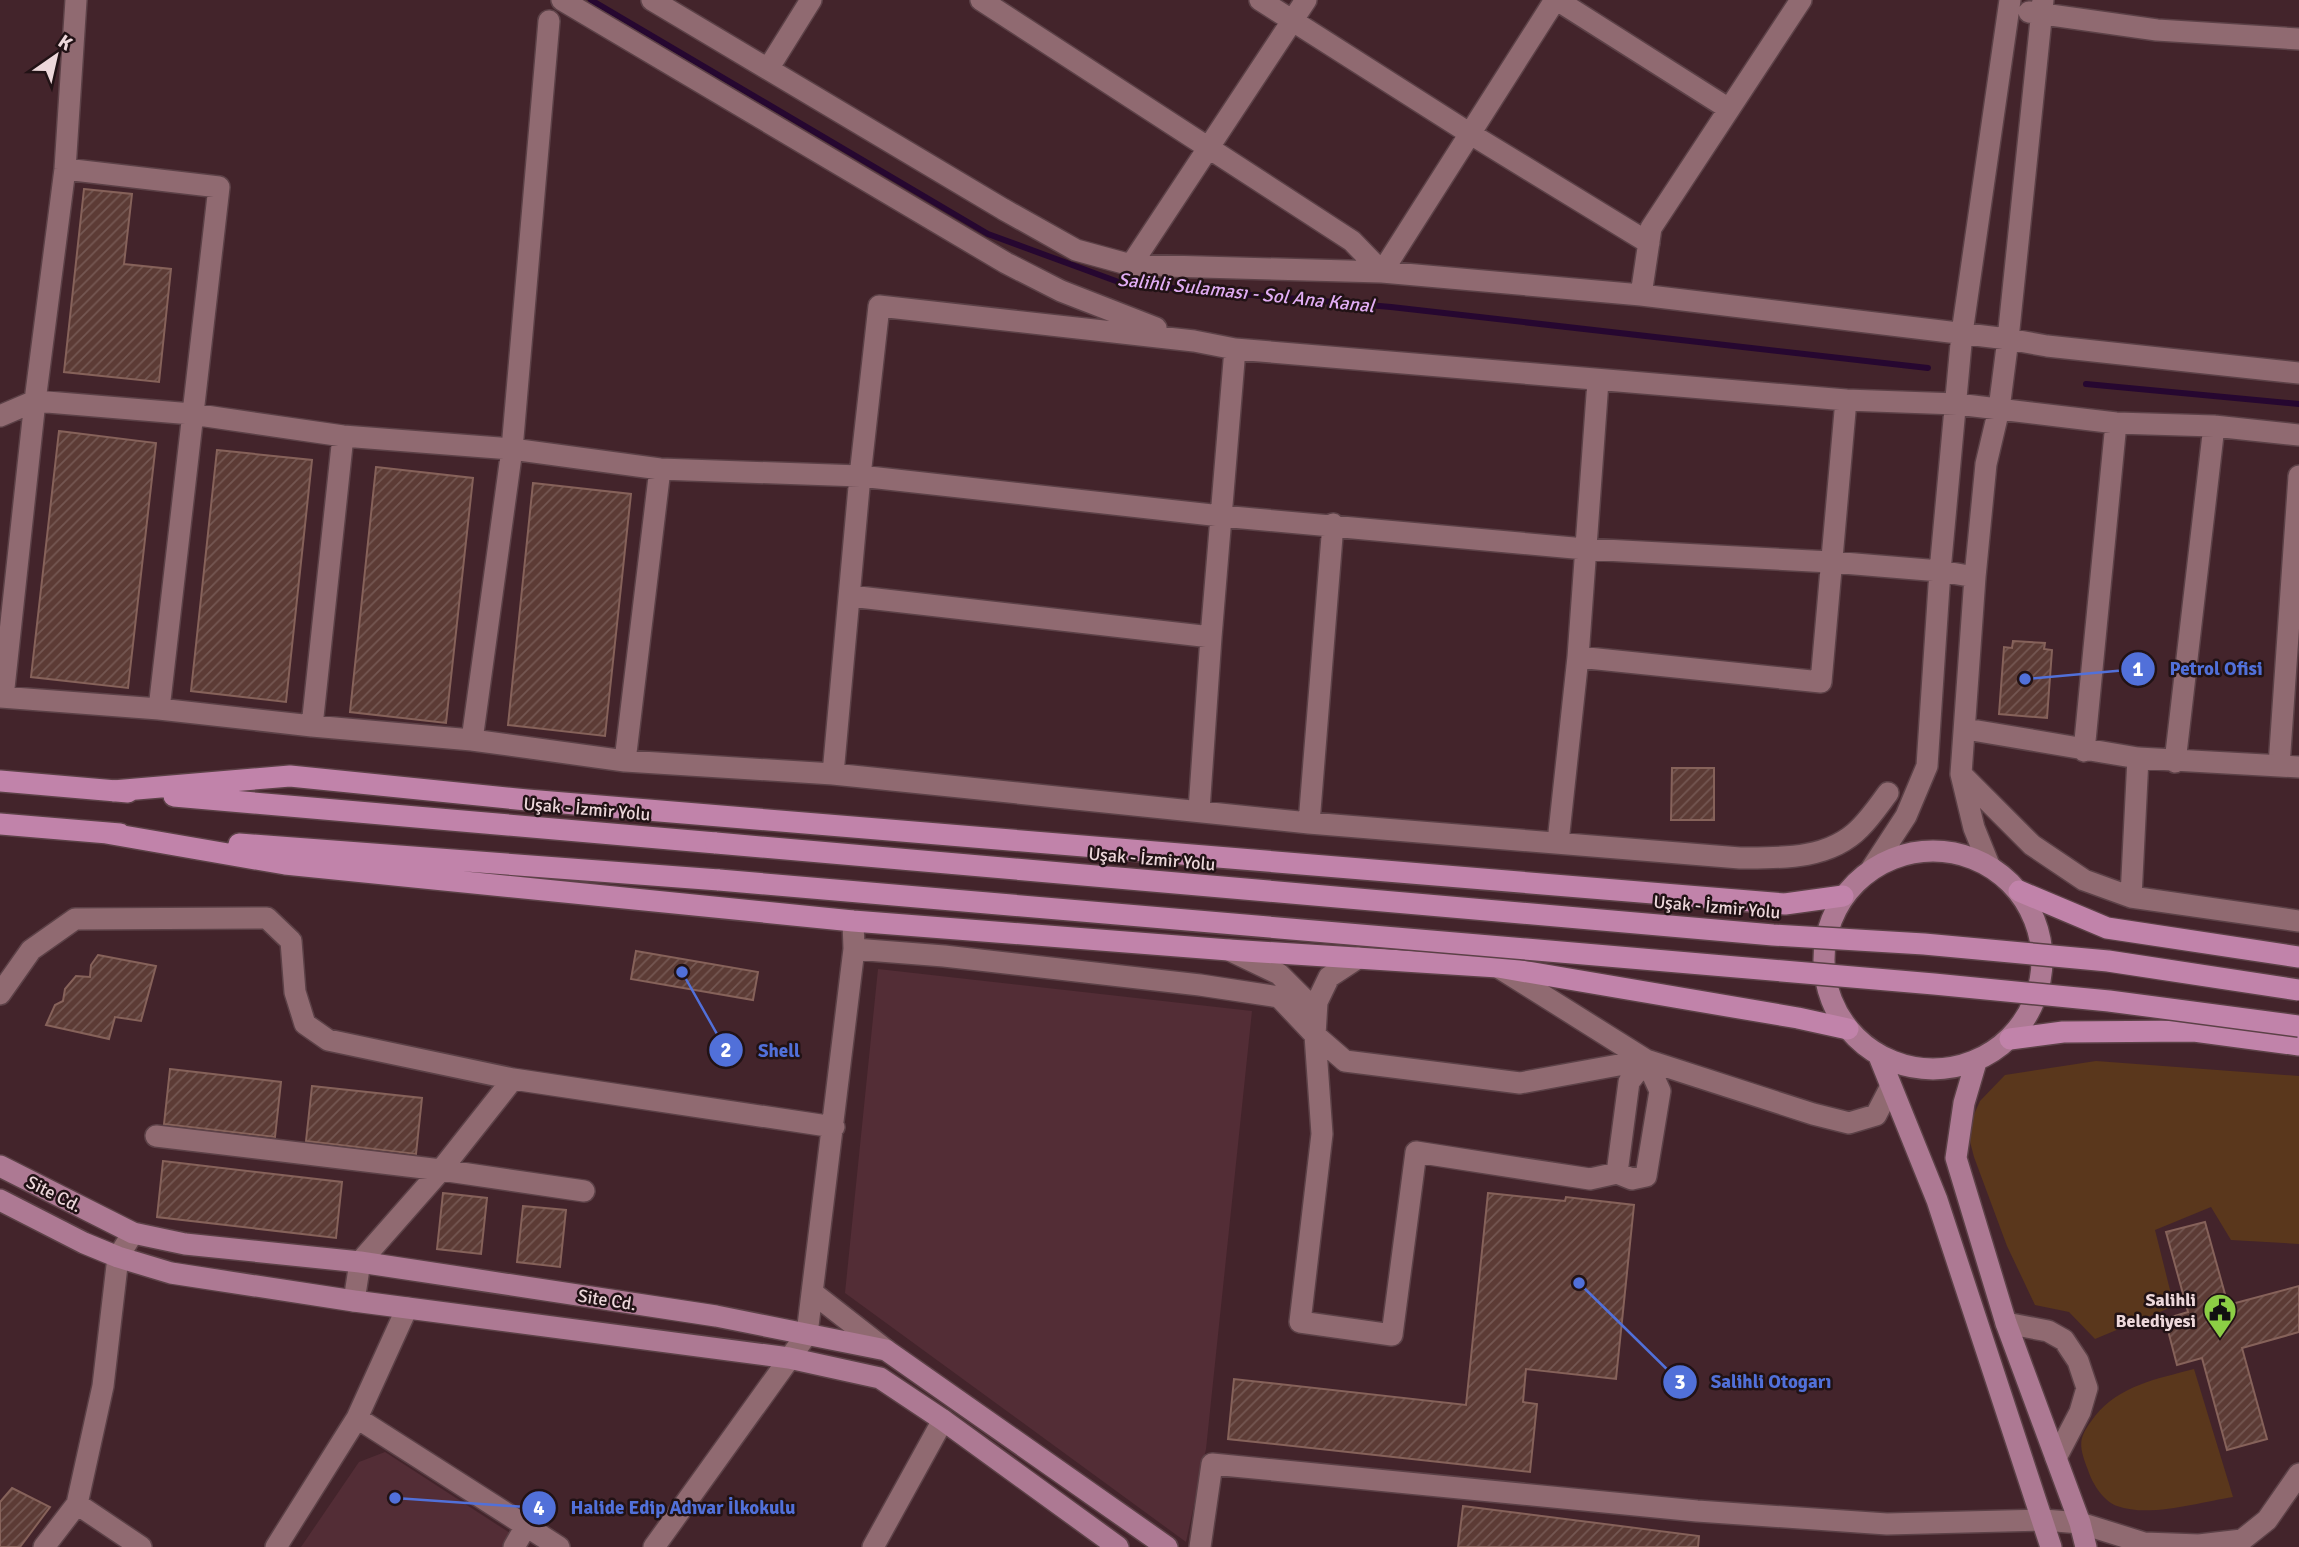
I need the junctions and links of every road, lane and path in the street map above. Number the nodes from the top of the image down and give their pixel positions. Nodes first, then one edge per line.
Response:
1 (76, 0) edge
2 (562, 0) edge
3 (652, 0) edge
4 (811, 0) edge
5 (981, 0) edge
6 (1260, 0) edge
7 (1306, 0) edge
8 (1556, 0) edge
9 (1801, 0) edge
10 (2006, 2) edge
11 (2042, 7) edge
12 (550, 21) dead end
13 (1293, 21) junction
14 (2299, 39) edge
15 (768, 69) junction
16 (1729, 110) junction
17 (1469, 133) junction
18 (1208, 147) junction
19 (65, 169) junction
20 (1649, 243) junction
21 (1131, 265) junction
22 (1382, 272) junction
23 (1641, 295) junction
24 (1962, 333) junction
25 (2008, 339) junction
26 (1194, 341) junction
27 (1235, 349) junction
28 (2299, 373) edge
29 (1598, 381) junction
30 (1846, 400) junction
31 (35, 401) junction
32 (1957, 404) junction
33 (1999, 409) junction
34 (192, 414) junction
35 (0, 416) edge
36 (2116, 423) junction
37 (2214, 426) junction
38 (2299, 435) edge
39 (343, 436) junction
40 (512, 449) junction
41 (660, 469) junction
42 (860, 476) junction
43 (2299, 476) edge
44 (1221, 516) junction
45 (1333, 524) junction
46 (1585, 548) junction
47 (1830, 562) junction
48 (1940, 571) junction
49 (1975, 577) junction
50 (850, 596) junction
51 (1211, 637) junction
52 (1578, 657) junction
53 (2, 697) edge
54 (159, 709) junction
55 (312, 726) junction
56 (1966, 729) junction
57 (472, 740) junction
58 (2084, 751) junction
59 (2137, 758) junction
60 (625, 761) junction
61 (2175, 762) junction
62 (2289, 767) edge
63 (833, 774) junction
64 (1961, 774) junction
65 (0, 781) edge
66 (113, 791) junction
67 (1888, 793) dead end
68 (1199, 810) junction
69 (1309, 823) junction
70 (0, 824) edge
71 (106, 833) junction
72 (1558, 842) junction
73 (1989, 864) junction
74 (1872, 868) junction
75 (2020, 891) junction
76 (1843, 896) junction
77 (2131, 897) junction
78 (853, 921) junction
79 (2299, 921) edge
80 (855, 949) junction
81 (1229, 950) junction
82 (2299, 957) edge
83 (1358, 958) junction
84 (1498, 967) junction
85 (2299, 990) edge
86 (0, 994) edge
87 (2299, 1026) edge
88 (1848, 1029) junction
89 (1315, 1035) junction
90 (2010, 1039) junction
91 (2299, 1045) edge
92 (1879, 1056) junction
93 (1646, 1060) junction
94 (1976, 1062) junction
95 (513, 1079) junction
96 (1890, 1088) junction
97 (834, 1126) junction
98 (156, 1136) dead end
99 (0, 1166) edge
100 (441, 1170) junction
101 (1617, 1173) junction
102 (584, 1191) dead end
103 (0, 1200) edge
104 (133, 1233) junction
105 (118, 1257) junction
106 (360, 1262) junction
107 (813, 1293) junction
108 (354, 1301) junction
109 (407, 1308) junction
110 (2006, 1323) junction
111 (807, 1334) junction
112 (886, 1350) junction
113 (789, 1358) junction
114 (357, 1418) junction
115 (943, 1420) junction
116 (2056, 1458) junction
117 (2299, 1474) edge
118 (77, 1504) junction
119 (2044, 1520) junction
120 (2080, 1523) junction
121 (526, 1526) junction
122 (2244, 1543) edge
123 (1158, 1544) edge
124 (44, 1547) edge
125 (141, 1547) edge
126 (276, 1547) edge
127 (514, 1547) edge
128 (559, 1547) edge
129 (654, 1547) edge
130 (873, 1547) edge
131 (1118, 1547) edge
132 (1200, 1547) edge
133 (2051, 1547) edge
134 (2086, 1547) edge

1 - 19 street
2 - 26 street
3 - 15 street
4 - 15 street
5 - 18 street
6 - 13 street
7 - 13 street
8 - 16 street
8 - 17 street
9 - 16 street
10 - 11 street
10 - 24 street
11 - 14 street
11 - 25 street
12 - 40 street
13 - 17 street
13 - 18 street
15 - 21 street
16 - 20 street
17 - 20 street
17 - 22 street
18 - 21 street
18 - 22 street
19 - 31 street
19 - 34 street
20 - 23 street
21 - 22 street
22 - 23 street
23 - 24 street
24 - 25 street
24 - 32 street
25 - 28 street
25 - 33 street
26 - 27 street
26 - 42 street
27 - 29 street
27 - 44 street
29 - 30 street
29 - 46 street
30 - 32 street
30 - 47 street
31 - 34 street
31 - 35 street
31 - 53 street
32 - 33 street
32 - 48 street
33 - 36 street
33 - 49 street
34 - 39 street
34 - 54 street
36 - 37 street
36 - 58 street
37 - 38 street
37 - 61 street
39 - 40 street
39 - 55 street
40 - 41 street
40 - 57 street
41 - 42 street
41 - 60 street
42 - 44 street
42 - 50 street
43 - 62 street
44 - 45 street
44 - 51 street
45 - 46 street
45 - 69 street
46 - 47 street
46 - 52 street
47 - 48 street
47 - 52 street
48 - 49 street
48 - 74 street
49 - 56 street
50 - 51 street
50 - 63 street
51 - 68 street
52 - 72 street
53 - 54 street
54 - 55 street
55 - 57 street
56 - 58 street
56 - 64 street
57 - 60 street
58 - 59 street
59 - 61 street
59 - 77 street
60 - 63 street
61 - 62 street
63 - 68 street
64 - 73 street
64 - 77 street
65 - 66 highway, Uşak - İzmir Yolu
66 - 76 highway
66 - 85 highway, Uşak - İzmir Yolu, bridge
67 - 72 street
68 - 69 street
69 - 72 street
70 - 71 highway
71 - 78 highway
71 - 87 highway, bridge
73 - 74 main road
73 - 75 main road
74 - 76 main road
75 - 82 highway
75 - 90 main road
76 - 88 main road
77 - 79 street
78 - 80 street
78 - 81 highway
80 - 89 street
80 - 97 street
81 - 83 highway
81 - 89 street
83 - 84 highway
83 - 89 street
84 - 88 highway
84 - 93 street
86 - 95 street
88 - 92 main road
89 - 93 street
89 - 101 street
90 - 91 highway
90 - 94 main road
92 - 94 main road
92 - 96 main road
93 - 96 street
93 - 101 street
93 - 101 street
94 - 110 main road
95 - 97 street
95 - 100 street
96 - 119 main road
97 - 107 street
98 - 100 street
99 - 104 main road, Site Cd.
100 - 102 street
100 - 106 street
103 - 105 main road, Site Cd.
104 - 105 street
104 - 106 main road, Site Cd.
105 - 108 main road, Site Cd.
105 - 118 street
106 - 108 street
106 - 111 main road, Site Cd.
107 - 111 street
107 - 112 street
108 - 109 main road, Site Cd.
109 - 113 main road, Site Cd.
109 - 114 street
110 - 116 main road
110 - 116 street
111 - 112 main road, Site Cd.
111 - 113 street
112 - 123 main road, Site Cd.
113 - 115 main road, Site Cd.
113 - 129 street
114 - 121 street
114 - 126 street
115 - 130 street
115 - 131 main road, Site Cd.
116 - 120 main road
117 - 122 street
118 - 124 street
118 - 125 street
119 - 120 street
119 - 132 street
119 - 133 main road
120 - 122 street
120 - 134 main road
121 - 127 street
121 - 128 street

